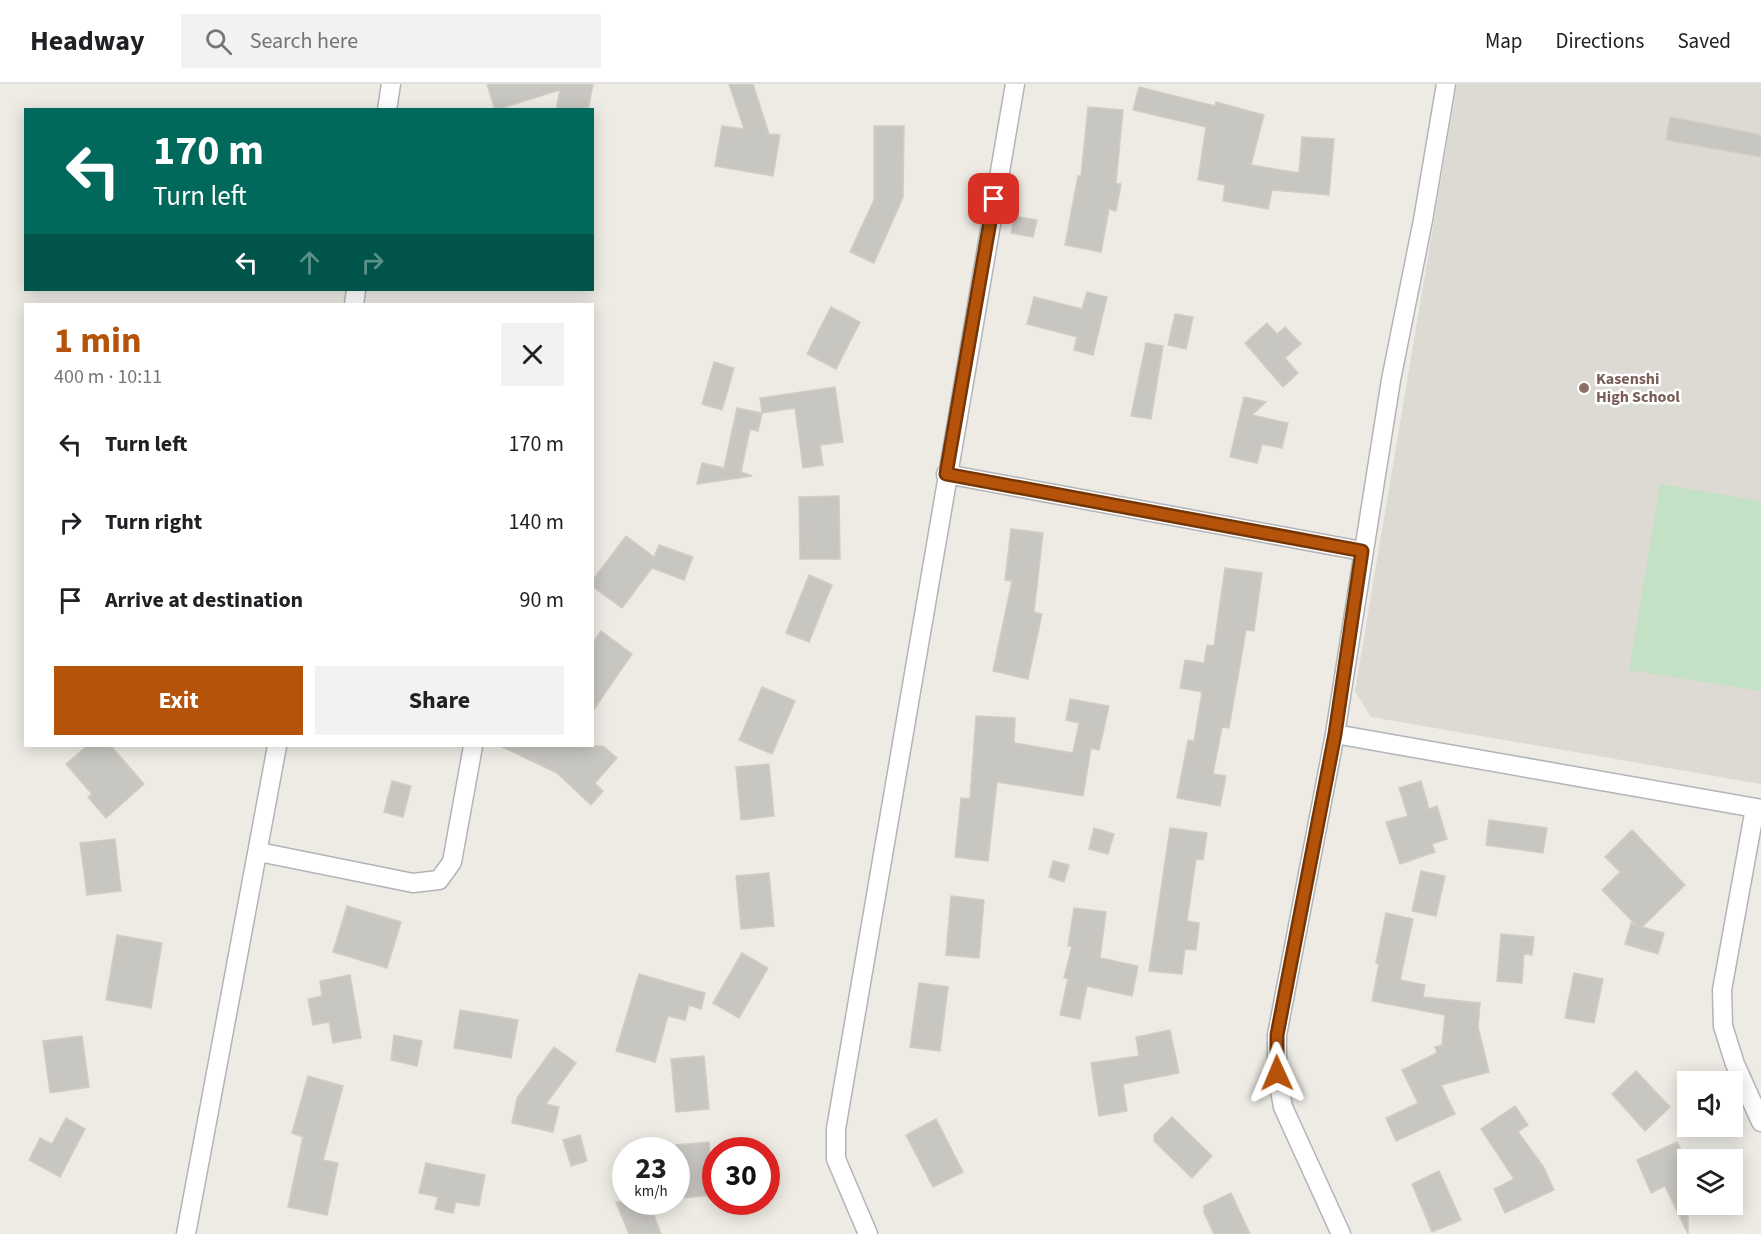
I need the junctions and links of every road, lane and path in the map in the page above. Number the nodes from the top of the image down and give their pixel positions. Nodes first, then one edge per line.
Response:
1 (391, 84) edge
2 (1015, 84) edge
3 (1446, 84) edge
4 (387, 108) edge
5 (946, 474) junction
6 (1362, 551) junction
7 (1335, 734) junction
8 (277, 747) edge
9 (472, 747) edge
10 (1758, 809) edge
11 (259, 852) junction
12 (1761, 1122) edge
13 (186, 1234) edge
14 (868, 1234) edge
15 (1341, 1234) edge

1 - 4 street
2 - 5 street
3 - 6 street
5 - 6 street
5 - 14 street
6 - 7 street
7 - 10 street
7 - 15 street
8 - 11 street
9 - 11 street
10 - 12 street
11 - 13 street

